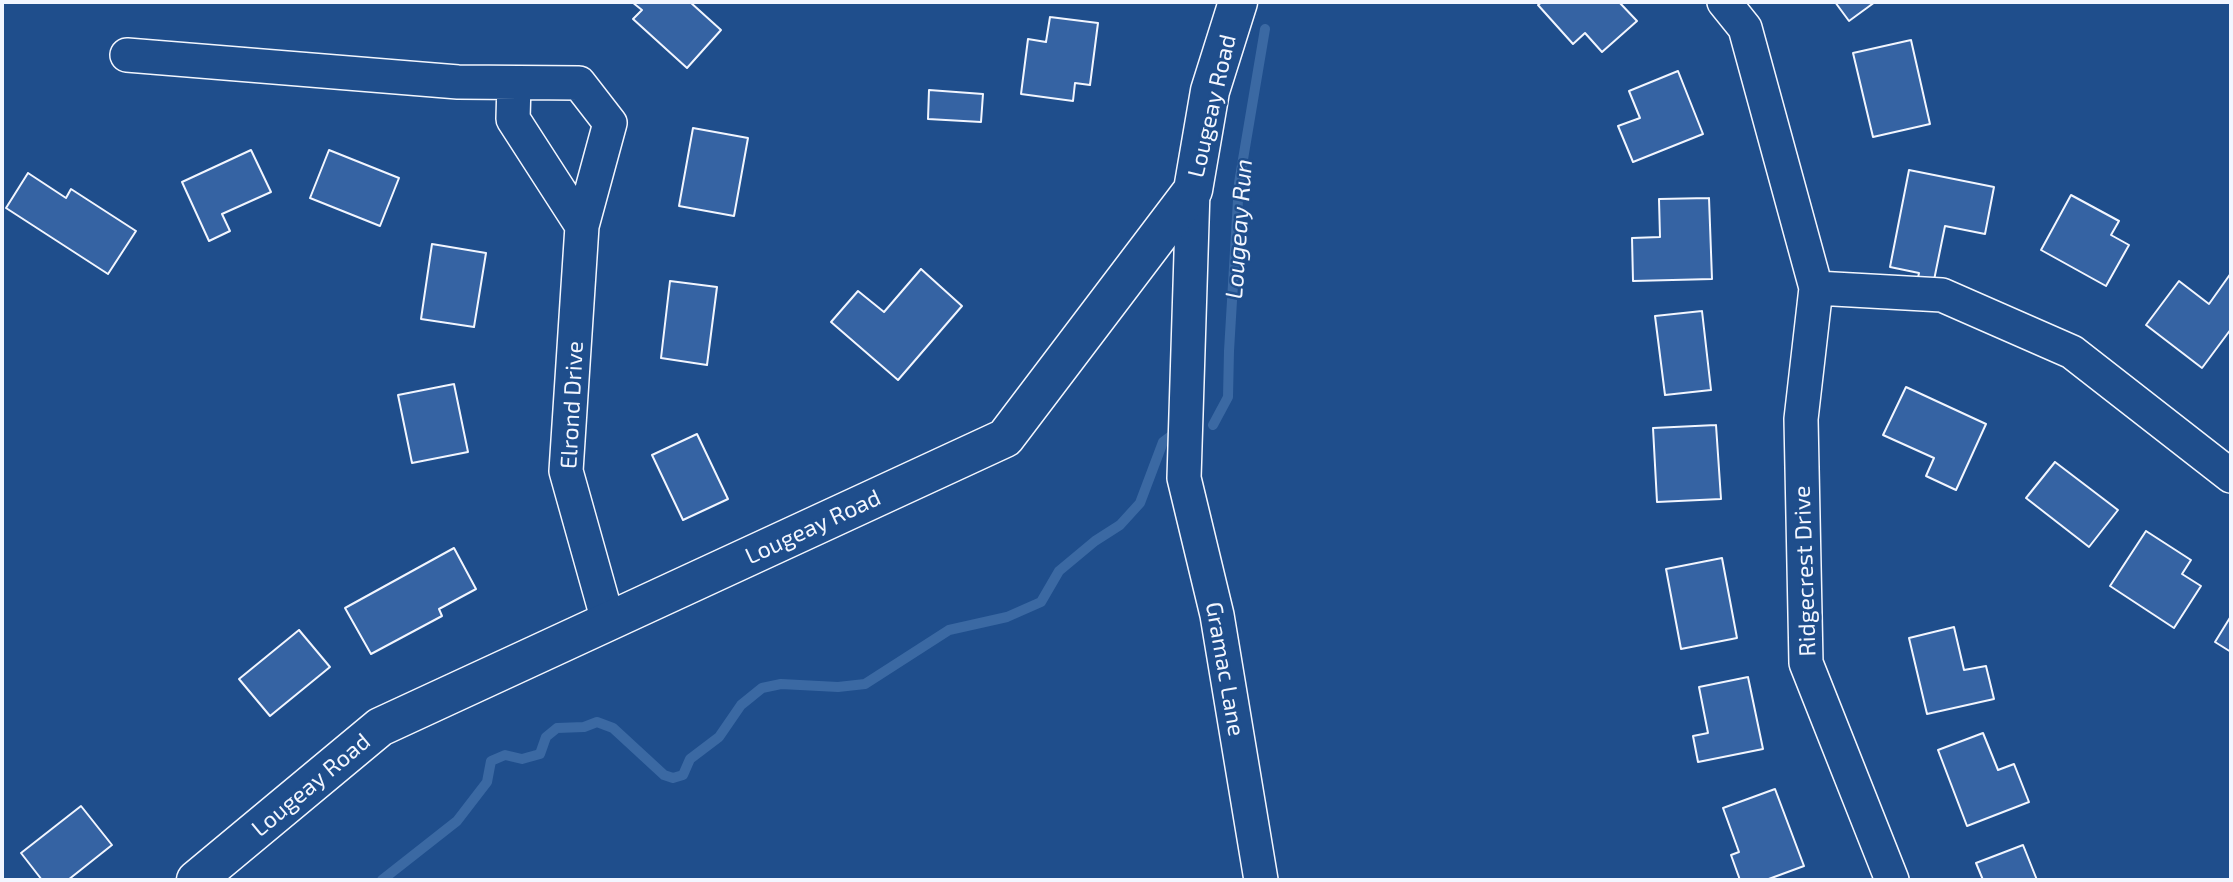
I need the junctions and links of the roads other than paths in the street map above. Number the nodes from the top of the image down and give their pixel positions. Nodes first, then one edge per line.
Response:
1 (1238, 2) edge
2 (1724, 2) edge
3 (127, 55) dead end
4 (514, 83) junction
5 (1193, 190) junction
6 (582, 226) junction
7 (1816, 288) junction
8 (2231, 476) edge
9 (608, 621) junction
10 (196, 880) edge
11 (1261, 880) edge
12 (1892, 880) edge

1 - 5 street, Lougeay Road
2 - 7 street, Ridgecrest Drive
3 - 4 street, Elrond Drive
4 - 6 street
4 - 6 street, Elrond Drive
5 - 9 street, Lougeay Road
5 - 11 street, Gramac Lane
6 - 9 street, Elrond Drive
7 - 8 street
7 - 12 street, Ridgecrest Drive
9 - 10 street, Lougeay Road

